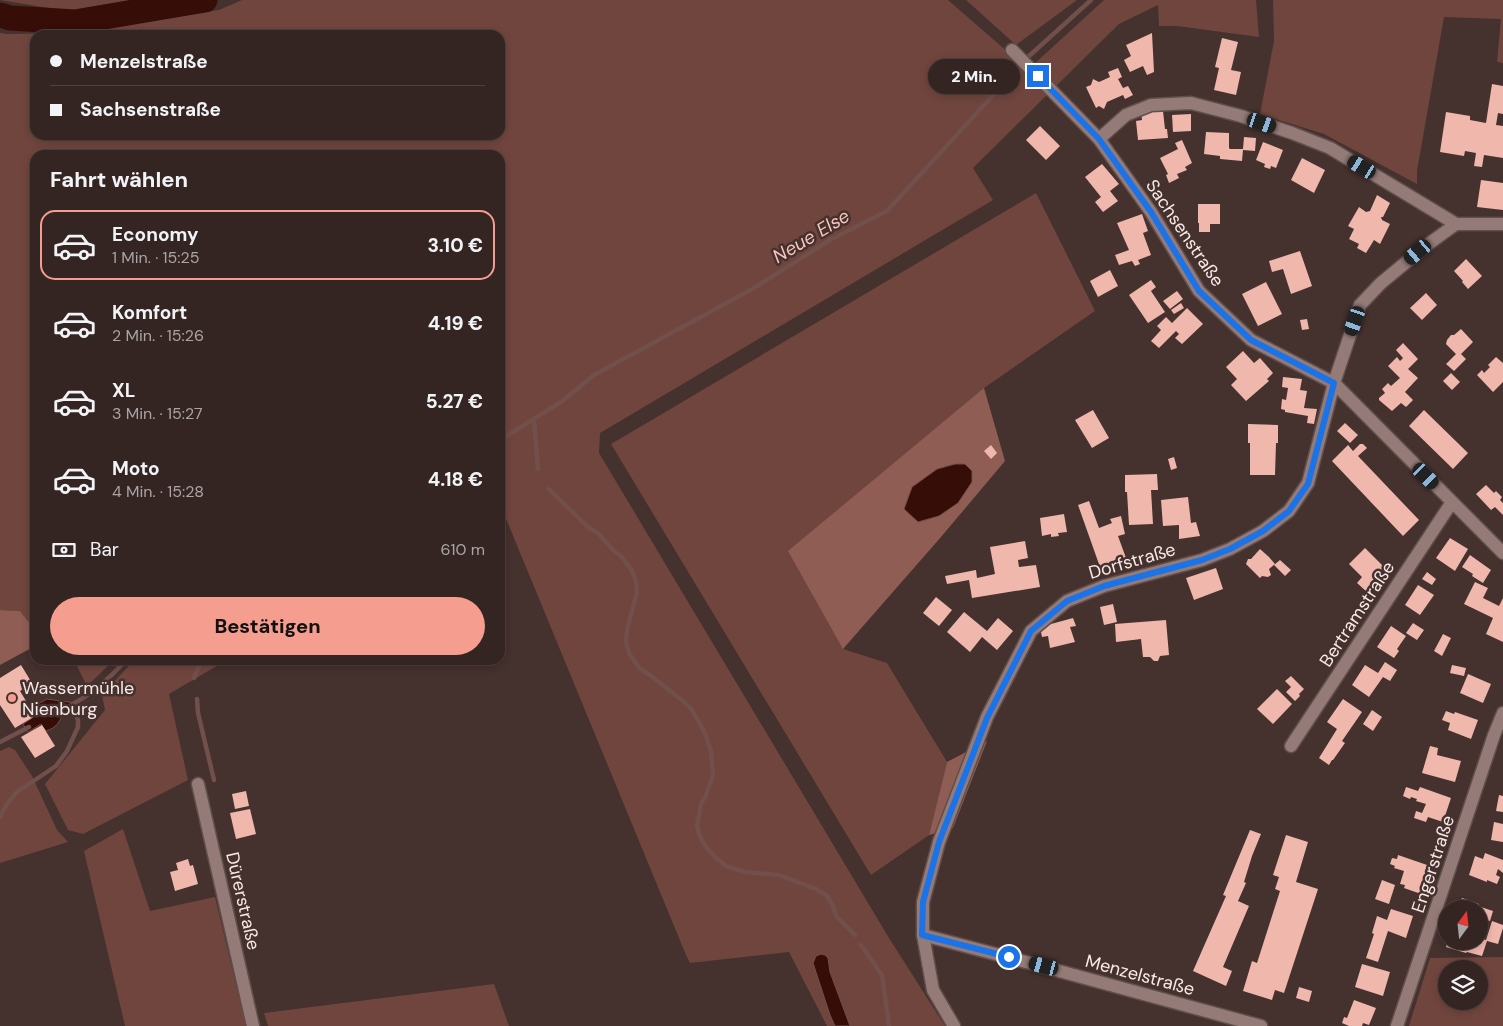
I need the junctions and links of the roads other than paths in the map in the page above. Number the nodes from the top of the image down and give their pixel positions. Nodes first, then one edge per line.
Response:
1 (1012, 50) dead end
2 (1099, 139) junction
3 (1456, 224) junction
4 (1503, 224) edge
5 (1334, 383) junction
6 (1452, 502) junction
7 (1503, 553) edge
8 (1503, 713) edge
9 (1291, 746) dead end
10 (198, 784) dead end
11 (922, 935) junction
12 (253, 1026) edge
13 (954, 1026) edge
14 (1261, 1026) edge
15 (1397, 1026) edge

1 - 2 street, Sachsenstraße
2 - 3 street
2 - 5 street, Sachsenstraße
3 - 4 street
3 - 5 street, Dorfstraße
5 - 6 street, Sachsenstraße
5 - 11 street, Dorfstraße
6 - 7 street, Sachsenstraße
6 - 9 street, Bertramstraße
8 - 15 street, Engerstraße
10 - 12 street, Dürerstraße
11 - 13 street, Dorfstraße
11 - 14 street, Menzelstraße

